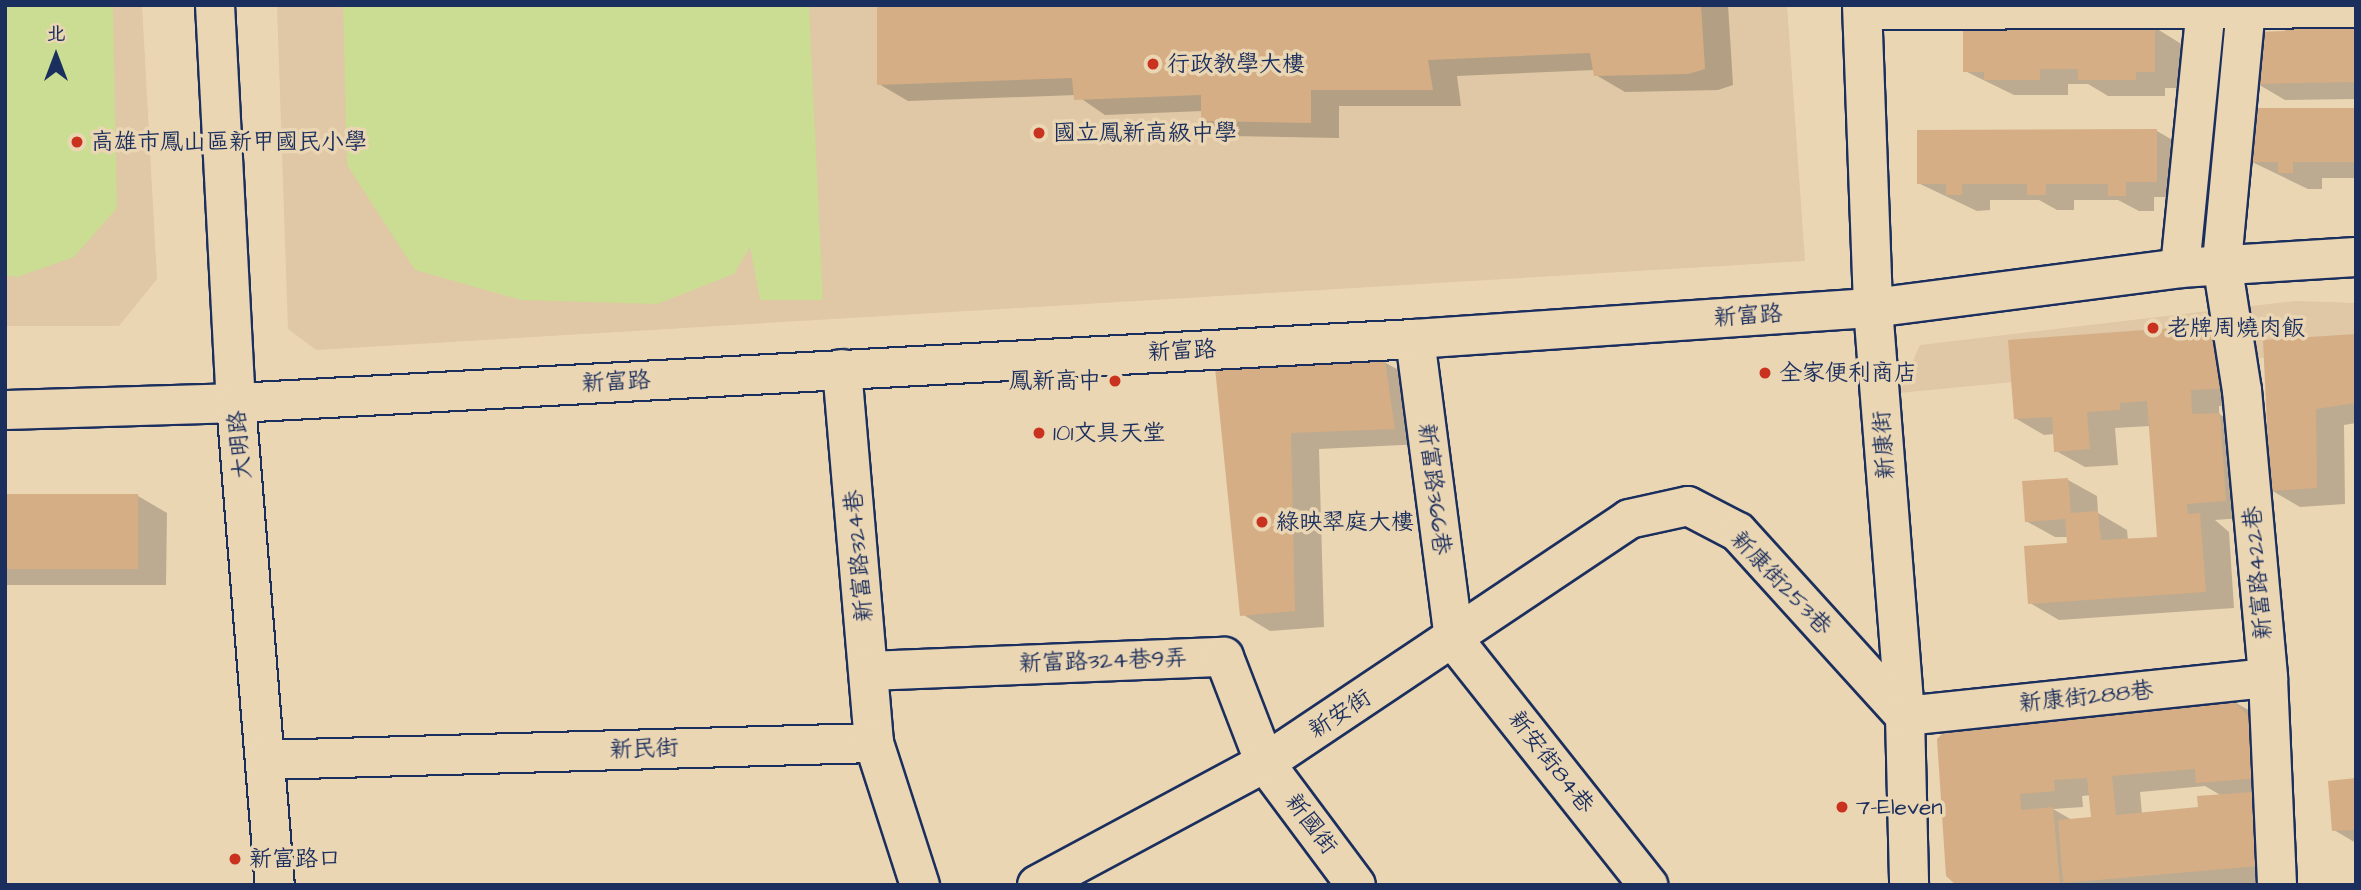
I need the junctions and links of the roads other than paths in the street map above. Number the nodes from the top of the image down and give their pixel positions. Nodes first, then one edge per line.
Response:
1 (215, 5) edge
2 (1863, 8) edge
3 (2206, 8) junction
4 (2246, 8) junction
5 (2356, 8) edge
6 (2356, 257) edge
7 (2222, 264) junction
8 (2180, 268) junction
9 (1874, 308) junction
10 (1415, 339) junction
11 (842, 369) junction
12 (236, 403) junction
13 (5, 410) edge
14 (1629, 519) joint
15 (1454, 640) junction
16 (869, 671) junction
17 (2268, 678) junction
18 (1905, 716) junction
19 (874, 743) junction
20 (265, 760) junction
21 (1265, 763) junction
22 (275, 885) edge
23 (920, 885) edge
24 (1037, 885) edge
25 (1356, 885) edge
26 (1648, 885) edge
27 (1909, 885) edge
28 (2277, 885) edge

1 - 12 street, 大明路
2 - 3 street
2 - 9 street, 新康街
3 - 4 street
3 - 8 street
4 - 5 street
4 - 7 street, 新富路422巷
6 - 7 street, 新富路
7 - 8 street, 新富路
7 - 17 street, 新富路422巷
8 - 9 street, 新富路
9 - 10 street, 新富路
9 - 18 street, 新康街
10 - 11 street, 新富路
10 - 15 street, 新富路366巷
11 - 12 street, 新富路
11 - 16 street, 新富路324巷
12 - 13 street, 新富路
12 - 20 street, 大明路
14 - 15 street, 新安街
14 - 18 street, 新康街253巷
15 - 21 street, 新安街
15 - 26 street, 新安街84巷
16 - 19 street, 新富路324巷
16 - 21 street, 新富路324巷9弄
17 - 18 street, 新康街288巷
17 - 28 street, 新富路422巷
18 - 27 street, 新康街
19 - 20 street, 新民街
19 - 23 street
20 - 22 street, 大明路
21 - 24 street, 新安街
21 - 25 street, 新國街

